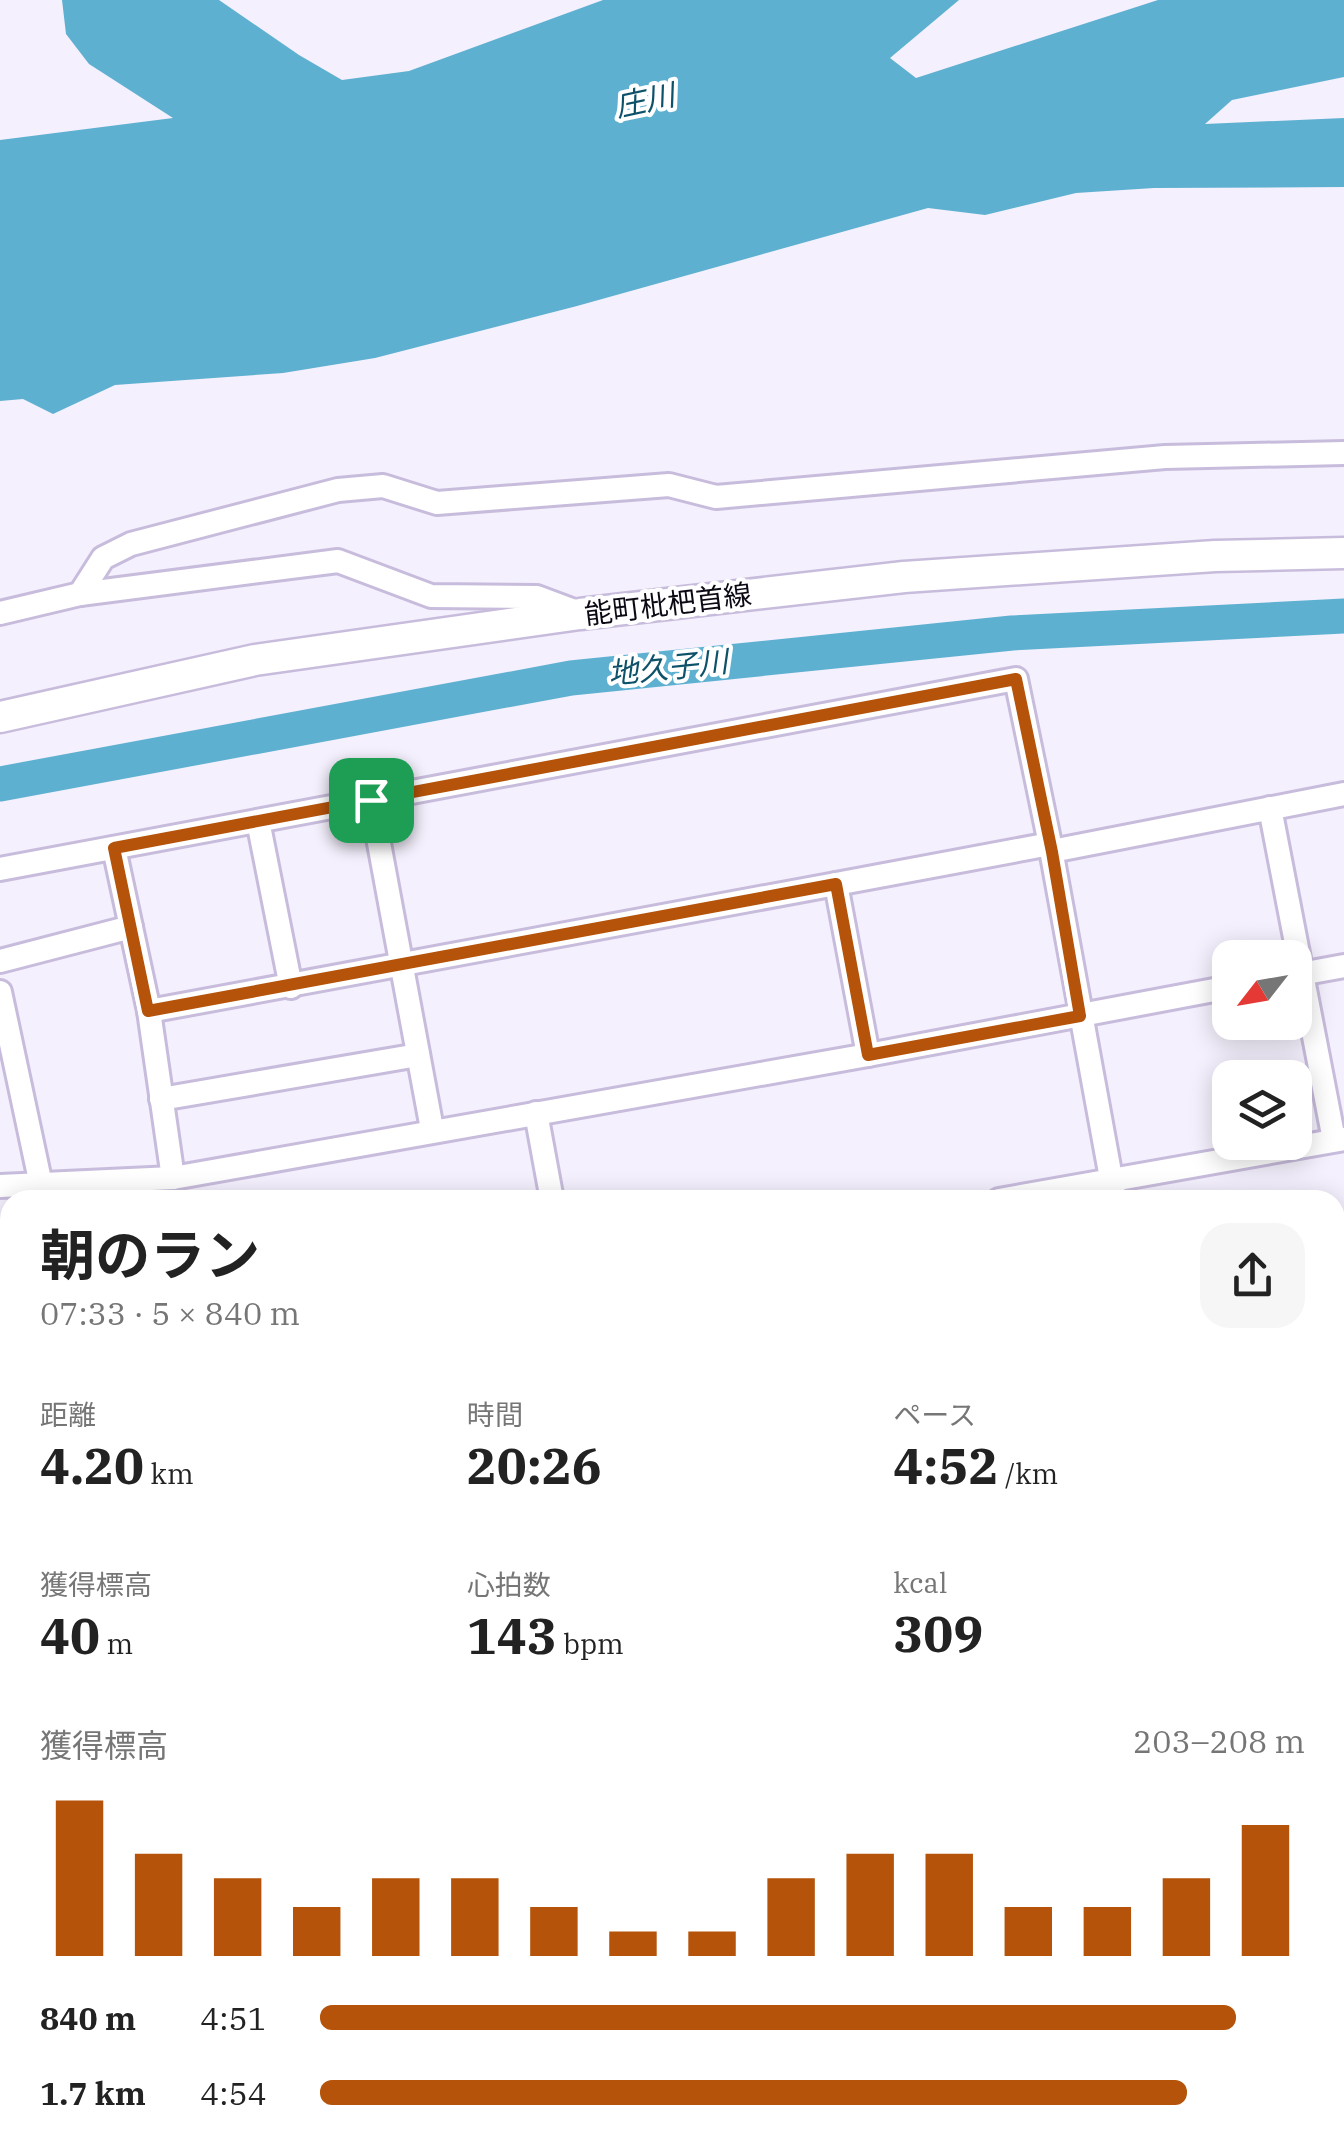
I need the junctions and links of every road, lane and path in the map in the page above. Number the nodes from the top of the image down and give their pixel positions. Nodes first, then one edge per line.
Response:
1 (1344, 453) edge
2 (1344, 553) edge
3 (80, 594) junction
4 (0, 613) edge
5 (580, 614) junction
6 (0, 717) edge
7 (1344, 794) edge
8 (371, 800) junction
9 (1270, 808) junction
10 (258, 821) junction
11 (114, 848) junction
12 (1051, 848) junction
13 (0, 870) edge
14 (836, 884) junction
15 (131, 927) junction
16 (1291, 940) edge
17 (0, 961) edge
18 (401, 963) junction
19 (1344, 966) edge
20 (1312, 971) edge
21 (291, 987) junction
22 (1212, 990) edge
23 (0, 992) edge
24 (148, 1011) junction
25 (1080, 1016) junction
26 (1312, 1033) edge
27 (418, 1055) junction
28 (868, 1055) junction
29 (161, 1099) junction
30 (536, 1113) junction
31 (432, 1130) junction
32 (1339, 1139) edge
33 (172, 1178) junction
34 (0, 1186) edge
35 (28, 1190) edge
36 (42, 1190) edge
37 (61, 1190) edge
38 (550, 1190) edge
39 (1113, 1190) edge

1 - 3 street
2 - 5 main road, 能町枇杷首線
3 - 4 street
3 - 5 street
5 - 6 main road, 能町枇杷首線
7 - 9 street
8 - 10 street
8 - 12 street
8 - 18 street
9 - 12 street
9 - 16 street
10 - 11 street
10 - 21 street
11 - 13 street
11 - 15 street
12 - 14 street
12 - 25 street
14 - 18 street
14 - 28 street
15 - 17 street
15 - 24 street
18 - 21 street
18 - 27 street
19 - 20 street
21 - 24 street
22 - 25 street
23 - 36 street
24 - 29 street
25 - 28 street
25 - 39 street
26 - 32 street
27 - 29 street
27 - 31 street
28 - 30 street
29 - 33 street
30 - 31 street
30 - 38 street
31 - 33 street
32 - 39 street
33 - 37 street
34 - 35 street

